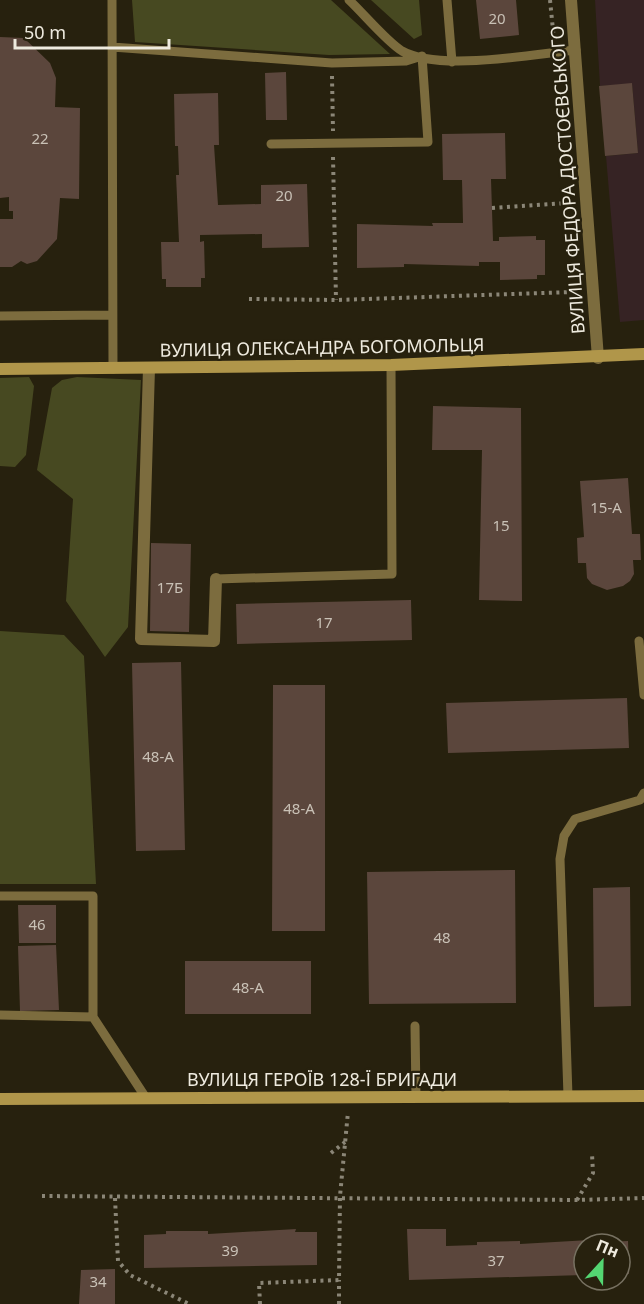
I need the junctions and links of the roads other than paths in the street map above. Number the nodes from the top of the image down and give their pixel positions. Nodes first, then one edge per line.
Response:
1 (112, 0) edge
2 (349, 0) edge
3 (447, 0) edge
4 (571, 0) edge
5 (112, 47) junction
6 (576, 50) junction
7 (422, 57) junction
8 (452, 62) junction
9 (271, 144) dead end
10 (112, 315) junction
11 (0, 316) edge
12 (644, 354) edge
13 (598, 357) junction
14 (391, 364) junction
15 (148, 368) junction
16 (0, 369) edge
17 (113, 369) junction
18 (216, 579) joint
19 (639, 641) dead end
20 (644, 694) edge
21 (644, 793) edge
22 (0, 896) edge
23 (0, 1015) edge
24 (93, 1017) junction
25 (415, 1026) dead end
26 (568, 1096) junction
27 (644, 1096) edge
28 (416, 1097) junction
29 (146, 1098) junction
30 (0, 1099) edge

1 - 5 lane
2 - 7 lane
3 - 8 lane
4 - 6 street, ВУЛИЦЯ ФЕДОРА ДОСТОЄВСЬКОГО
5 - 7 lane
5 - 10 lane
6 - 8 lane
6 - 13 street, ВУЛИЦЯ ФЕДОРА ДОСТОЄВСЬКОГО
7 - 8 lane
7 - 9 lane
10 - 11 lane
10 - 17 lane
12 - 13 street, ВУЛИЦЯ ОЛЕКСАНДРА БОГОМОЛЬЦЯ
13 - 14 street, ВУЛИЦЯ ОЛЕКСАНДРА БОГОМОЛЬЦЯ
14 - 15 street, ВУЛИЦЯ ОЛЕКСАНДРА БОГОМОЛЬЦЯ
14 - 18 lane
15 - 17 street, ВУЛИЦЯ ОЛЕКСАНДРА БОГОМОЛЬЦЯ
15 - 18 street
16 - 17 street, ВУЛИЦЯ ОЛЕКСАНДРА БОГОМОЛЬЦЯ
19 - 20 lane
21 - 26 lane
22 - 24 lane
23 - 24 lane
24 - 29 lane
25 - 28 lane
26 - 27 street, ВУЛИЦЯ ГЕРОЇВ 128-Ї БРИГАДИ
26 - 28 street, ВУЛИЦЯ ГЕРОЇВ 128-Ї БРИГАДИ
28 - 29 street, ВУЛИЦЯ ГЕРОЇВ 128-Ї БРИГАДИ
29 - 30 street, ВУЛИЦЯ ГЕРОЇВ 128-Ї БРИГАДИ

